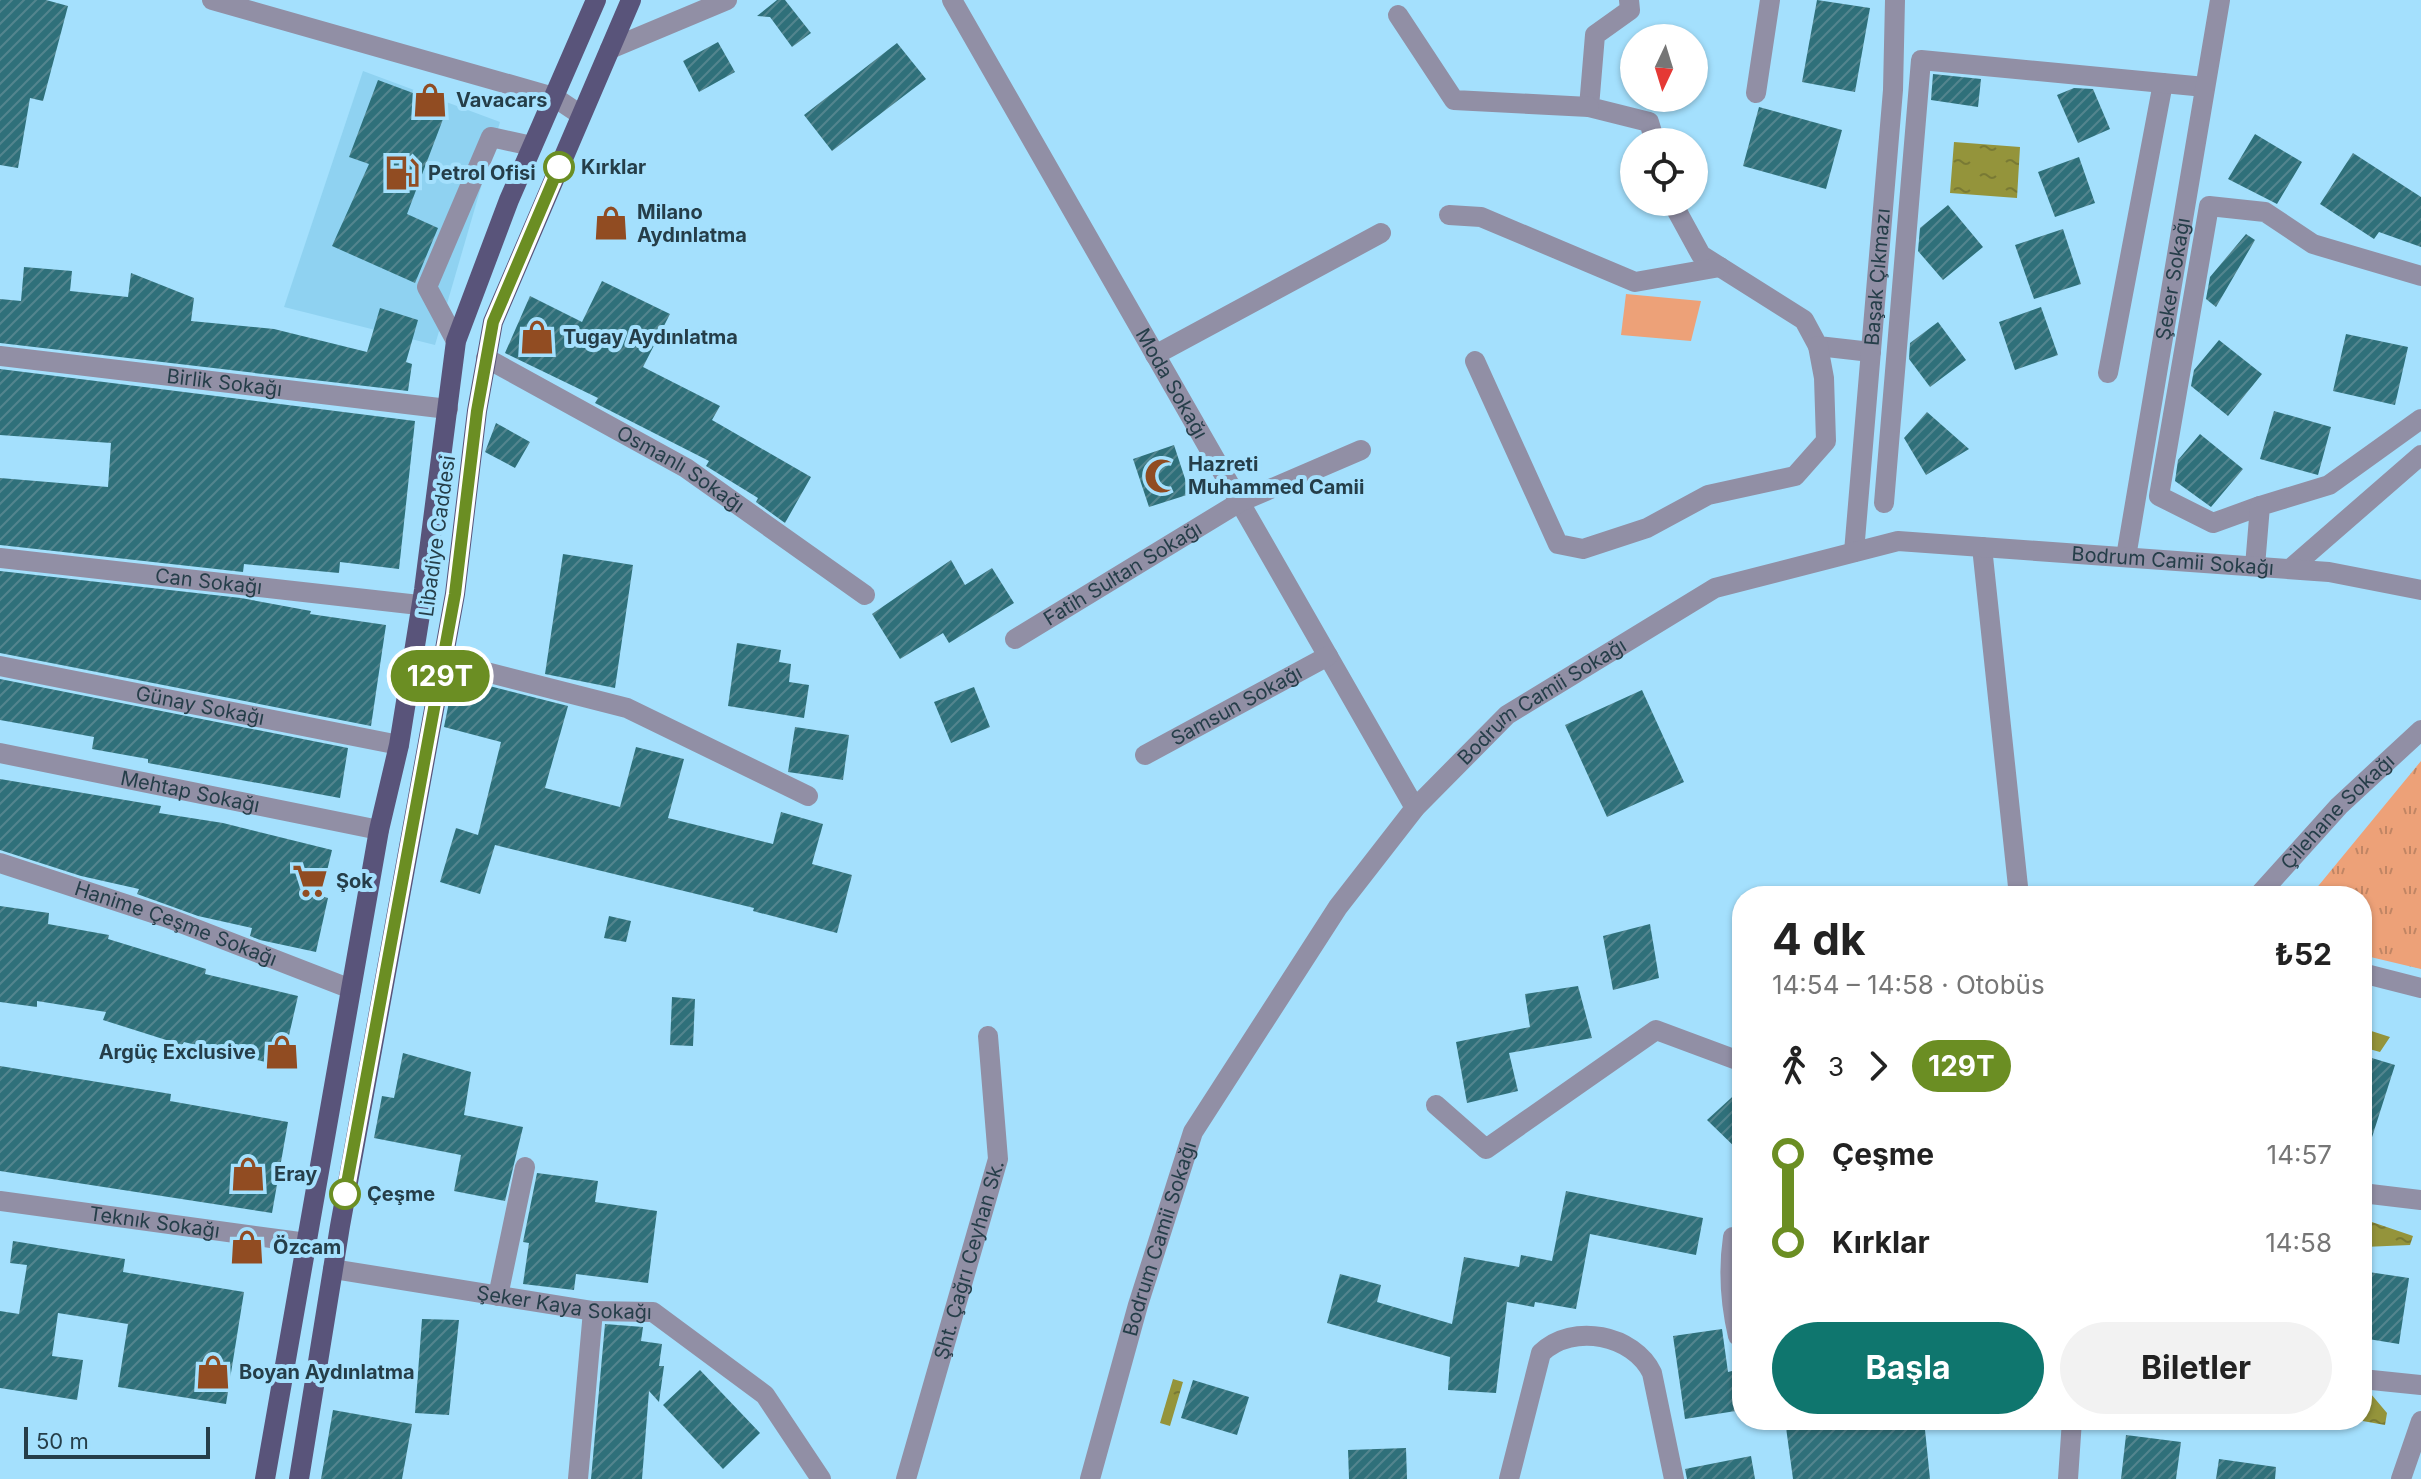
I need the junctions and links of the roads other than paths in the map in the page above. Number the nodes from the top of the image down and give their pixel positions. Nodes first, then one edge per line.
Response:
1 (212, 0) edge
2 (596, 0) edge
3 (631, 0) edge
4 (727, 0) edge
5 (952, 0) edge
6 (1629, 0) edge
7 (1770, 0) edge
8 (1895, 0) edge
9 (2220, 0) edge
10 (1398, 15) dead end
11 (610, 49) junction
12 (2163, 83) junction
13 (2205, 87) junction
14 (1756, 93) dead end
15 (554, 97) junction
16 (1589, 107) junction
17 (581, 115) junction
18 (1651, 128) edge
19 (532, 146) junction
20 (1449, 215) dead end
21 (1680, 216) edge
22 (1381, 233) dead end
23 (1720, 267) junction
24 (2421, 276) edge
25 (456, 341) junction
26 (1818, 346) junction
27 (1871, 352) junction
28 (1155, 355) junction
29 (0, 356) edge
30 (486, 358) junction
31 (1475, 361) dead end
32 (2108, 373) dead end
33 (448, 409) junction
34 (2421, 419) edge
35 (1361, 450) dead end
36 (2421, 455) edge
37 (1240, 502) junction
38 (1884, 503) dead end
39 (2260, 506) junction
40 (1982, 547) junction
41 (1854, 552) junction
42 (2126, 557) junction
43 (0, 558) edge
44 (2255, 566) junction
45 (2290, 569) junction
46 (2421, 590) edge
47 (865, 595) dead end
48 (419, 605) junction
49 (1015, 639) dead end
50 (1328, 656) junction
51 (443, 661) junction
52 (0, 666) edge
53 (2421, 730) edge
54 (399, 745) junction
55 (0, 753) edge
56 (1145, 755) dead end
57 (808, 796) dead end
58 (1415, 808) junction
59 (379, 830) junction
60 (0, 863) edge
61 (2018, 886) edge
62 (2267, 886) edge
63 (2372, 976) edge
64 (2421, 988) edge
65 (351, 989) junction
66 (988, 1036) dead end
67 (1732, 1058) edge
68 (1436, 1105) dead end
69 (525, 1167) dead end
70 (2372, 1194) edge
71 (2421, 1200) edge
72 (0, 1201) edge
73 (307, 1243) junction
74 (1732, 1243) edge
75 (333, 1269) junction
76 (498, 1296) junction
77 (1732, 1305) edge
78 (593, 1311) junction
79 (2372, 1380) edge
80 (2421, 1385) edge
81 (2421, 1421) edge
82 (2071, 1430) edge
83 (265, 1479) edge
84 (299, 1479) edge
85 (578, 1479) edge
86 (821, 1479) edge
87 (906, 1479) edge
88 (1090, 1479) edge
89 (1509, 1479) edge
90 (1674, 1479) edge
91 (2068, 1479) edge
92 (2401, 1479) edge

1 - 15 street
2 - 15 main road, Libadiye Caddesi
3 - 11 main road, Libadiye Caddesi
4 - 11 street
5 - 28 street, Moda Sokağı
6 - 16 street
7 - 14 street
8 - 27 street, Başak Çıkmazı
9 - 13 street, Şeker Sokağı
10 - 16 street
11 - 17 main road, Libadiye Caddesi
12 - 13 street
12 - 32 street
12 - 38 street
13 - 42 street, Şeker Sokağı
15 - 17 street
15 - 19 main road, Libadiye Caddesi
16 - 18 street
17 - 30 main road, Libadiye Caddesi
19 - 25 main road, Libadiye Caddesi
19 - 25 street
20 - 23 street
21 - 23 street
22 - 28 street
23 - 26 street
24 - 39 street
25 - 33 main road, Libadiye Caddesi
26 - 27 street
26 - 31 street
27 - 41 street, Başak Çıkmazı
28 - 37 street, Moda Sokağı
29 - 33 street, Birlik Sokağı
30 - 47 street, Osmanlı Sokağı
30 - 51 main road, Libadiye Caddesi
33 - 48 main road, Libadiye Caddesi
34 - 39 street
35 - 37 street, Fatih Sultan Sokağı
36 - 45 street
37 - 49 street, Fatih Sultan Sokağı
37 - 50 street, Moda Sokağı
39 - 44 street
40 - 41 street, Bodrum Camii Sokağı
40 - 42 street, Bodrum Camii Sokağı
40 - 61 street
41 - 58 street, Bodrum Camii Sokağı
42 - 44 street, Bodrum Camii Sokağı
43 - 48 street, Can Sokağı
44 - 45 street, Bodrum Camii Sokağı
45 - 46 street, Bodrum Camii Sokağı
48 - 54 main road, Libadiye Caddesi
50 - 56 street, Samsun Sokağı
50 - 58 street, Moda Sokağı
51 - 57 street
51 - 75 main road, Libadiye Caddesi
52 - 54 street, Günay Sokağı
53 - 62 street, Çilehane Sokağı
54 - 59 main road, Libadiye Caddesi
55 - 59 street, Mehtap Sokağı
58 - 88 street, Bodrum Camii Sokağı
59 - 65 main road, Libadiye Caddesi
60 - 65 street, Hanime Çeşme Sokağı
63 - 64 street
65 - 73 main road, Libadiye Caddesi
66 - 87 street, Şht. Çağrı Ceyhan Sk.
67 - 68 street
69 - 76 street
70 - 71 street
72 - 73 street, Teknık Sokağı
73 - 83 main road, Libadiye Caddesi
74 - 77 street
75 - 76 street, Şeker Kaya Sokağı
75 - 84 main road, Libadiye Caddesi
76 - 78 street, Şeker Kaya Sokağı
78 - 85 street
78 - 86 street, Şeker Kaya Sokağı
79 - 80 street
81 - 92 street
82 - 91 street
89 - 90 street

